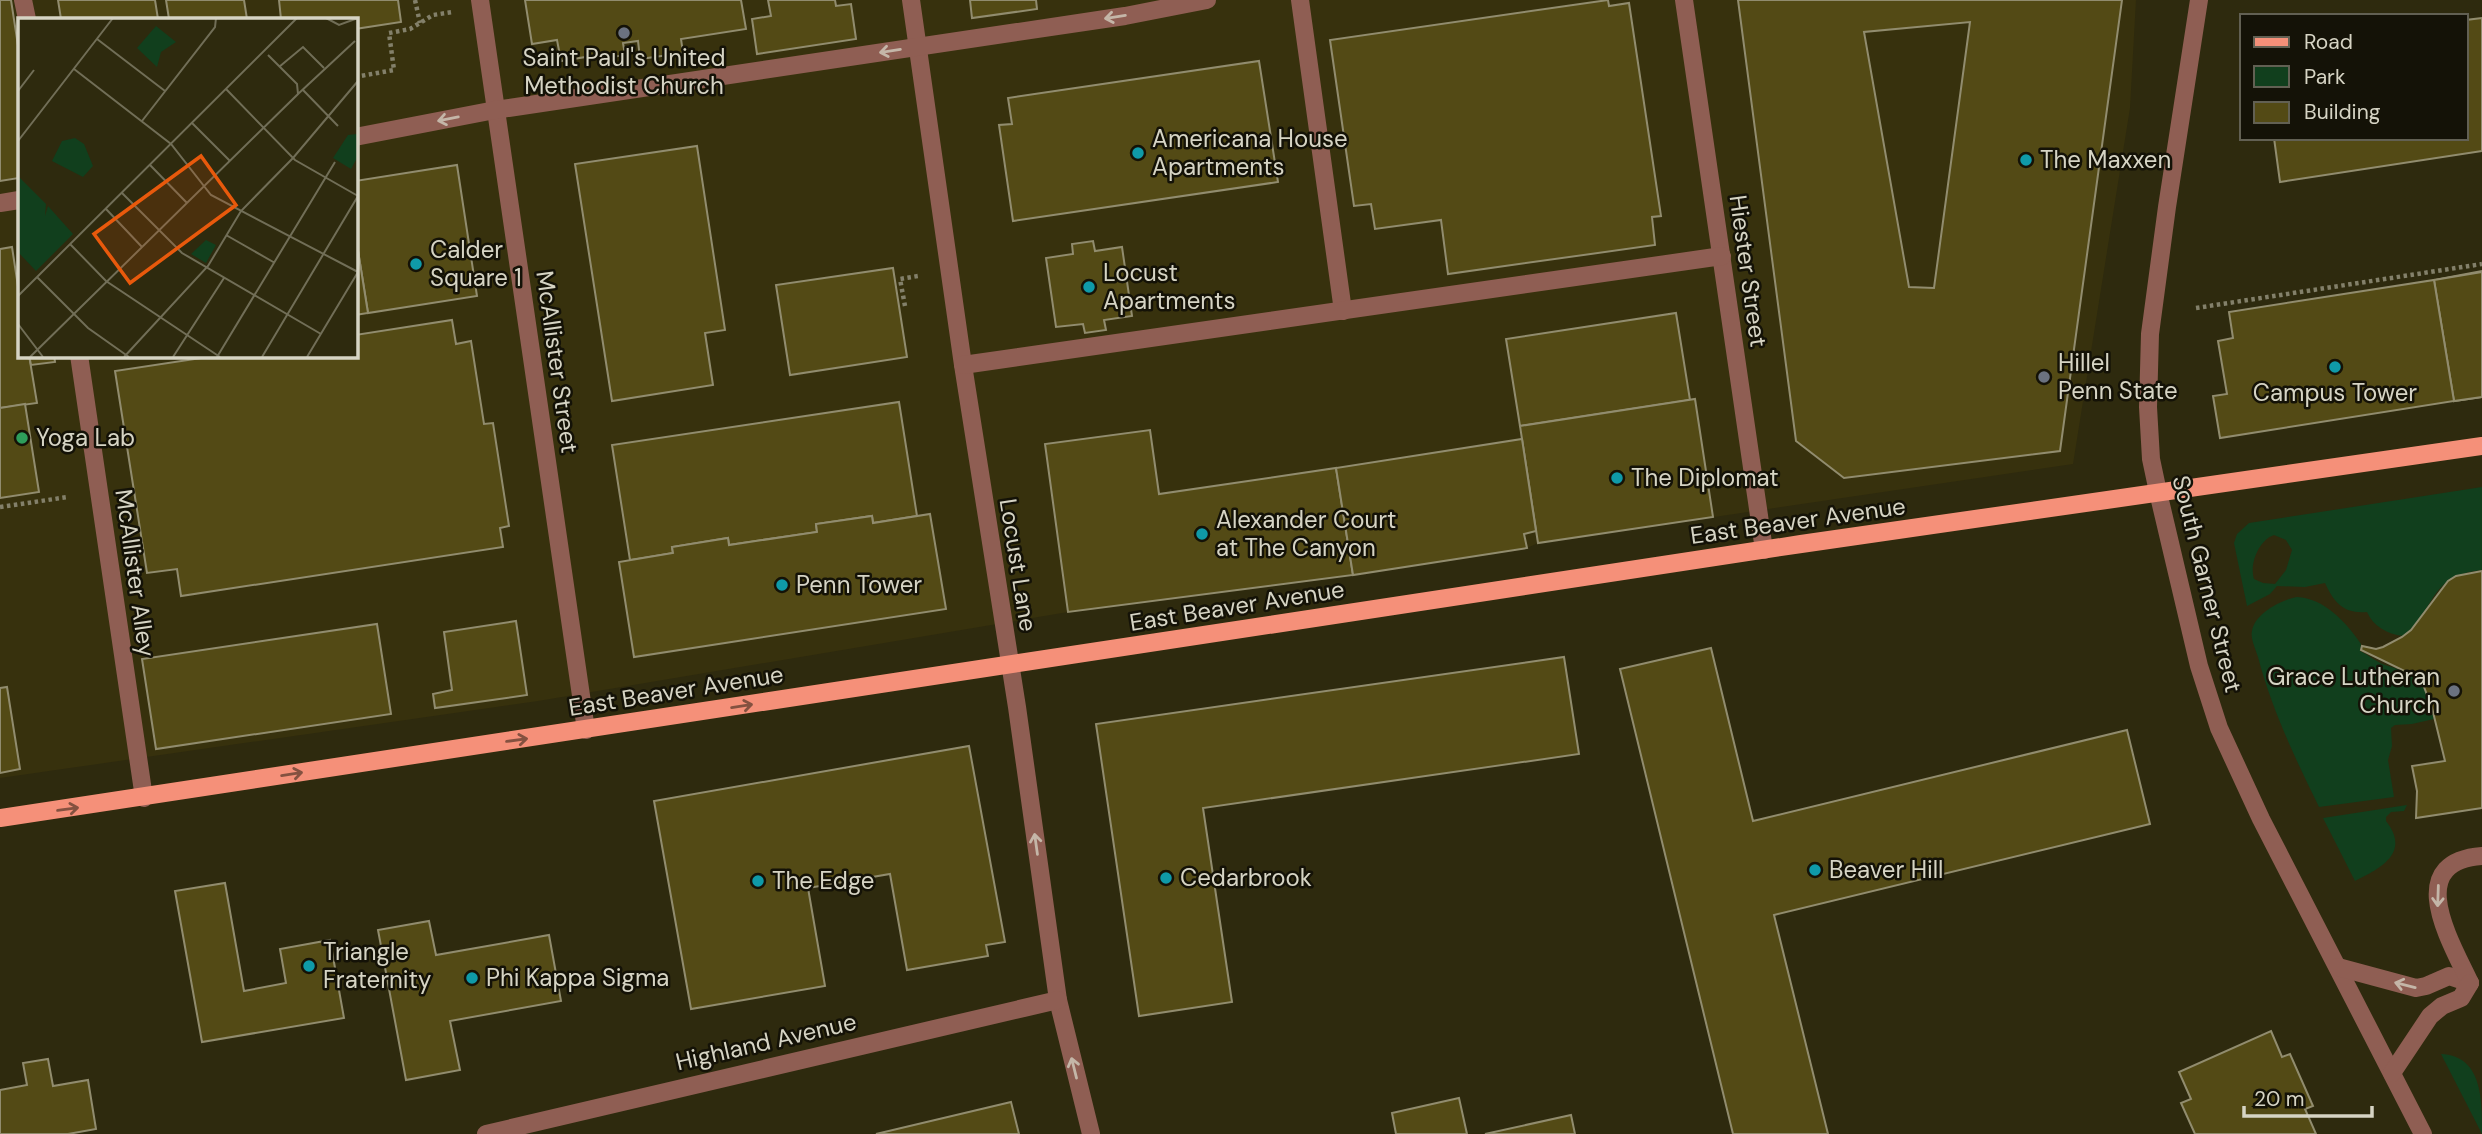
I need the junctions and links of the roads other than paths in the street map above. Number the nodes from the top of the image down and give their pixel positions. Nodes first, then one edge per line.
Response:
1 (23, 0) edge
2 (480, 0) edge
3 (911, 0) edge
4 (1207, 0) edge
5 (1300, 0) edge
6 (1684, 0) edge
7 (2199, 0) edge
8 (27, 18) edge
9 (917, 47) junction
10 (495, 110) junction
11 (357, 137) edge
12 (18, 200) edge
13 (0, 203) edge
14 (1722, 256) junction
15 (1343, 311) junction
16 (79, 357) edge
17 (963, 365) junction
18 (2482, 446) edge
19 (2158, 492) junction
20 (1764, 550) junction
21 (1010, 666) junction
22 (586, 730) junction
23 (144, 798) junction
24 (0, 818) edge
25 (2482, 856) edge
26 (2338, 967) junction
27 (2470, 983) junction
28 (1058, 1000) junction
29 (2392, 1073) junction
30 (486, 1134) edge
31 (1091, 1134) edge
32 (2423, 1134) edge

1 - 8 street
2 - 10 street, McAllister Street
3 - 9 street, Locust Lane
4 -> 9 street
5 - 15 street
6 - 14 street, Hiester Street
7 - 19 street, South Garner Street
9 -> 10 street
9 - 17 street, Locust Lane
10 -> 11 street
10 - 22 street, McAllister Street
12 - 13 street
14 - 15 street
14 - 20 street, Hiester Street
15 - 17 street
16 - 23 street, McAllister Alley
17 - 21 street, Locust Lane
18 - 19 main road, East Beaver Avenue
19 - 20 main road, East Beaver Avenue
19 - 26 street, South Garner Street
20 - 21 main road, East Beaver Avenue
22 -> 21 main road, East Beaver Avenue
28 -> 21 street, Locust Lane
23 -> 22 main road, East Beaver Avenue
24 -> 23 main road, East Beaver Avenue
25 -> 27 street
27 -> 26 street
26 - 29 street, South Garner Street
27 - 29 street
28 - 30 street, Highland Avenue
31 -> 28 street, Locust Lane
29 - 32 street, South Garner Street

